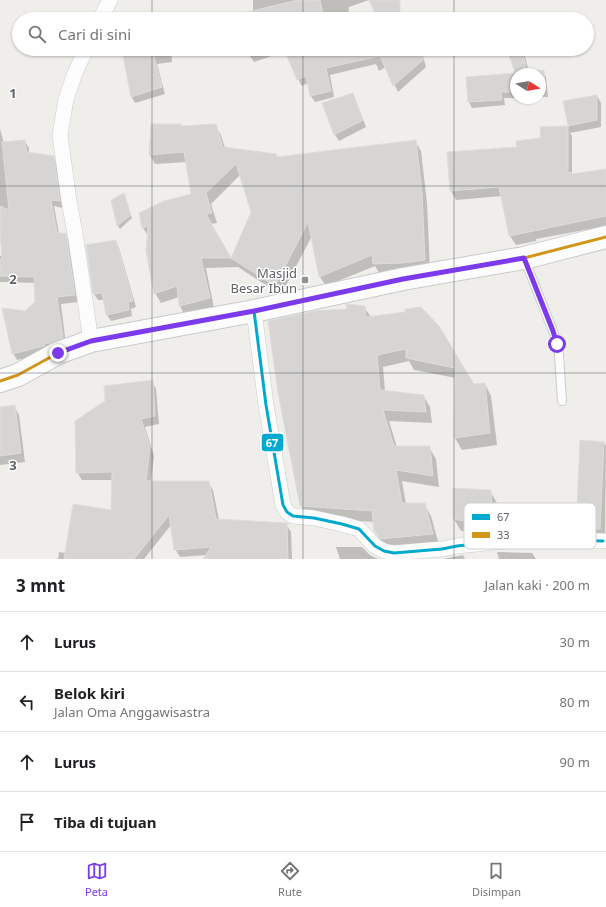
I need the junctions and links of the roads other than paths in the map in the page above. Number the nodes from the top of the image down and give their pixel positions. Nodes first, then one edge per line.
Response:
1 (110, 0) edge
2 (104, 12) edge
3 (83, 56) edge
4 (606, 237) edge
5 (524, 258) junction
6 (254, 311) junction
7 (91, 341) junction
8 (0, 381) edge
9 (562, 401) dead end
10 (596, 541) edge
11 (603, 541) dead end
12 (464, 545) edge
13 (425, 555) edge

1 - 2 street
3 - 7 street
4 - 5 main road
5 - 6 main road
5 - 9 lane
6 - 7 main road
6 - 13 street
7 - 8 main road
10 - 11 street
12 - 13 street

